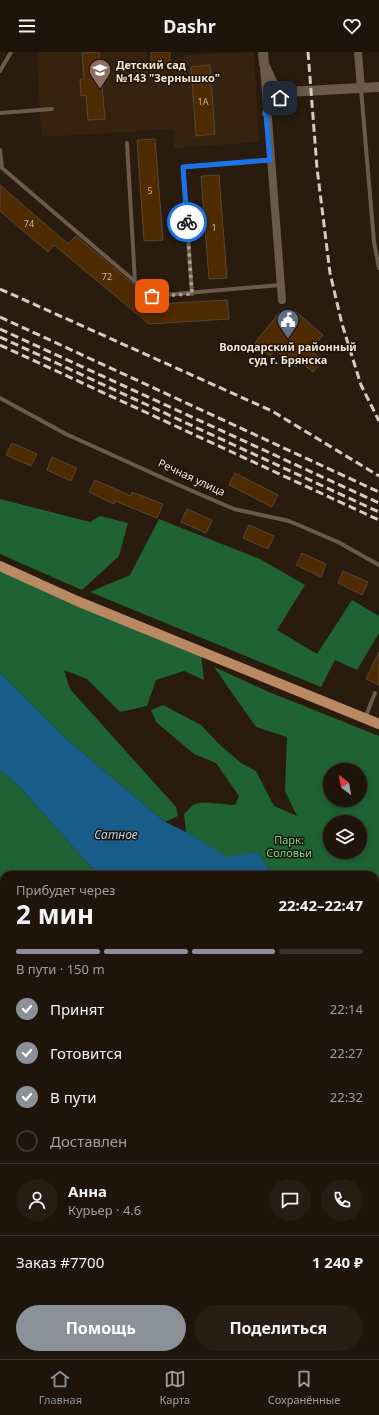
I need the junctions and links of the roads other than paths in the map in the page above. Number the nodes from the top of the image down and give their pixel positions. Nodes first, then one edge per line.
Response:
1 (11, 52) edge
2 (263, 52) edge
3 (358, 52) edge
4 (264, 64) junction
5 (0, 71) edge
6 (379, 87) edge
7 (361, 89) junction
8 (287, 92) junction
9 (52, 109) dead end
10 (0, 113) edge
11 (266, 113) junction
12 (128, 142) dead end
13 (0, 150) edge
14 (270, 160) junction
15 (377, 242) edge
16 (379, 268) edge
17 (135, 282) junction
18 (280, 285) junction
19 (192, 294) junction
20 (282, 300) dead end
21 (0, 398) edge
22 (379, 565) edge
23 (0, 566) edge
24 (375, 693) dead end
25 (365, 718) junction
26 (379, 724) edge

1 - 5 lane
2 - 4 main road
3 - 7 street
4 - 8 main road
4 - 11 street
6 - 7 main road
7 - 8 main road
7 - 15 lane
8 - 11 street
9 - 10 lane
11 - 14 street
12 - 17 lane
13 - 17 lane
14 - 18 street
14 - 19 lane
15 - 16 lane
17 - 19 lane
18 - 19 lane
18 - 20 street
21 - 22 lane, Речная улица
23 - 25 main road
24 - 25 lane
25 - 26 main road

